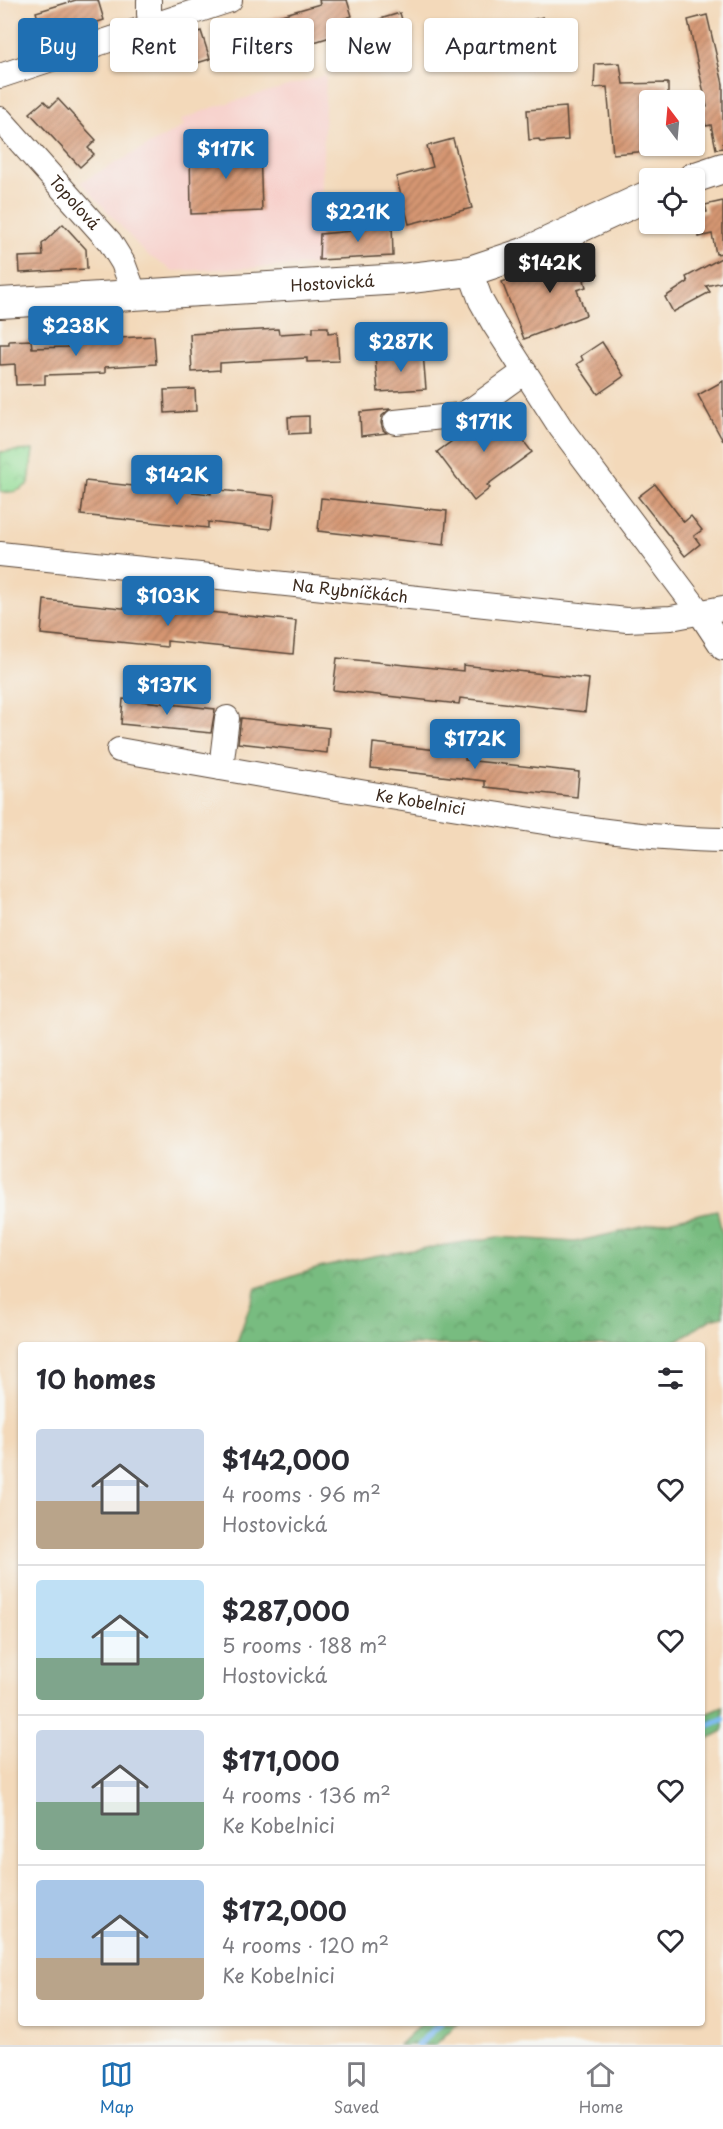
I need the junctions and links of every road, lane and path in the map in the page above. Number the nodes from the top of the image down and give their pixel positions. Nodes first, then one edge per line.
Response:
1 (149, 0) edge
2 (230, 0) edge
3 (150, 18) edge
4 (174, 18) edge
5 (110, 39) edge
6 (0, 76) edge
7 (0, 119) edge
8 (723, 168) edge
9 (705, 174) edge
10 (639, 200) edge
11 (470, 271) junction
12 (135, 295) junction
13 (0, 303) edge
14 (524, 372) junction
15 (395, 422) dead end
16 (0, 554) edge
17 (723, 608) edge
18 (700, 614) junction
19 (723, 648) edge
20 (227, 718) dead end
21 (119, 750) dead end
22 (221, 768) junction
23 (723, 840) edge

1 - 3 street
2 - 4 street
5 - 6 street
7 - 12 street, Topolová
8 - 9 main road
10 - 11 main road, Hostovická
11 - 12 main road, Hostovická
11 - 14 street
12 - 13 main road, Hostovická
14 - 15 street
14 - 18 street
16 - 18 street, Na Rybníčkách
17 - 18 street, Na Rybníčkách
18 - 19 street
20 - 22 street
21 - 22 street, Ke Kobelnici
22 - 23 street, Ke Kobelnici

